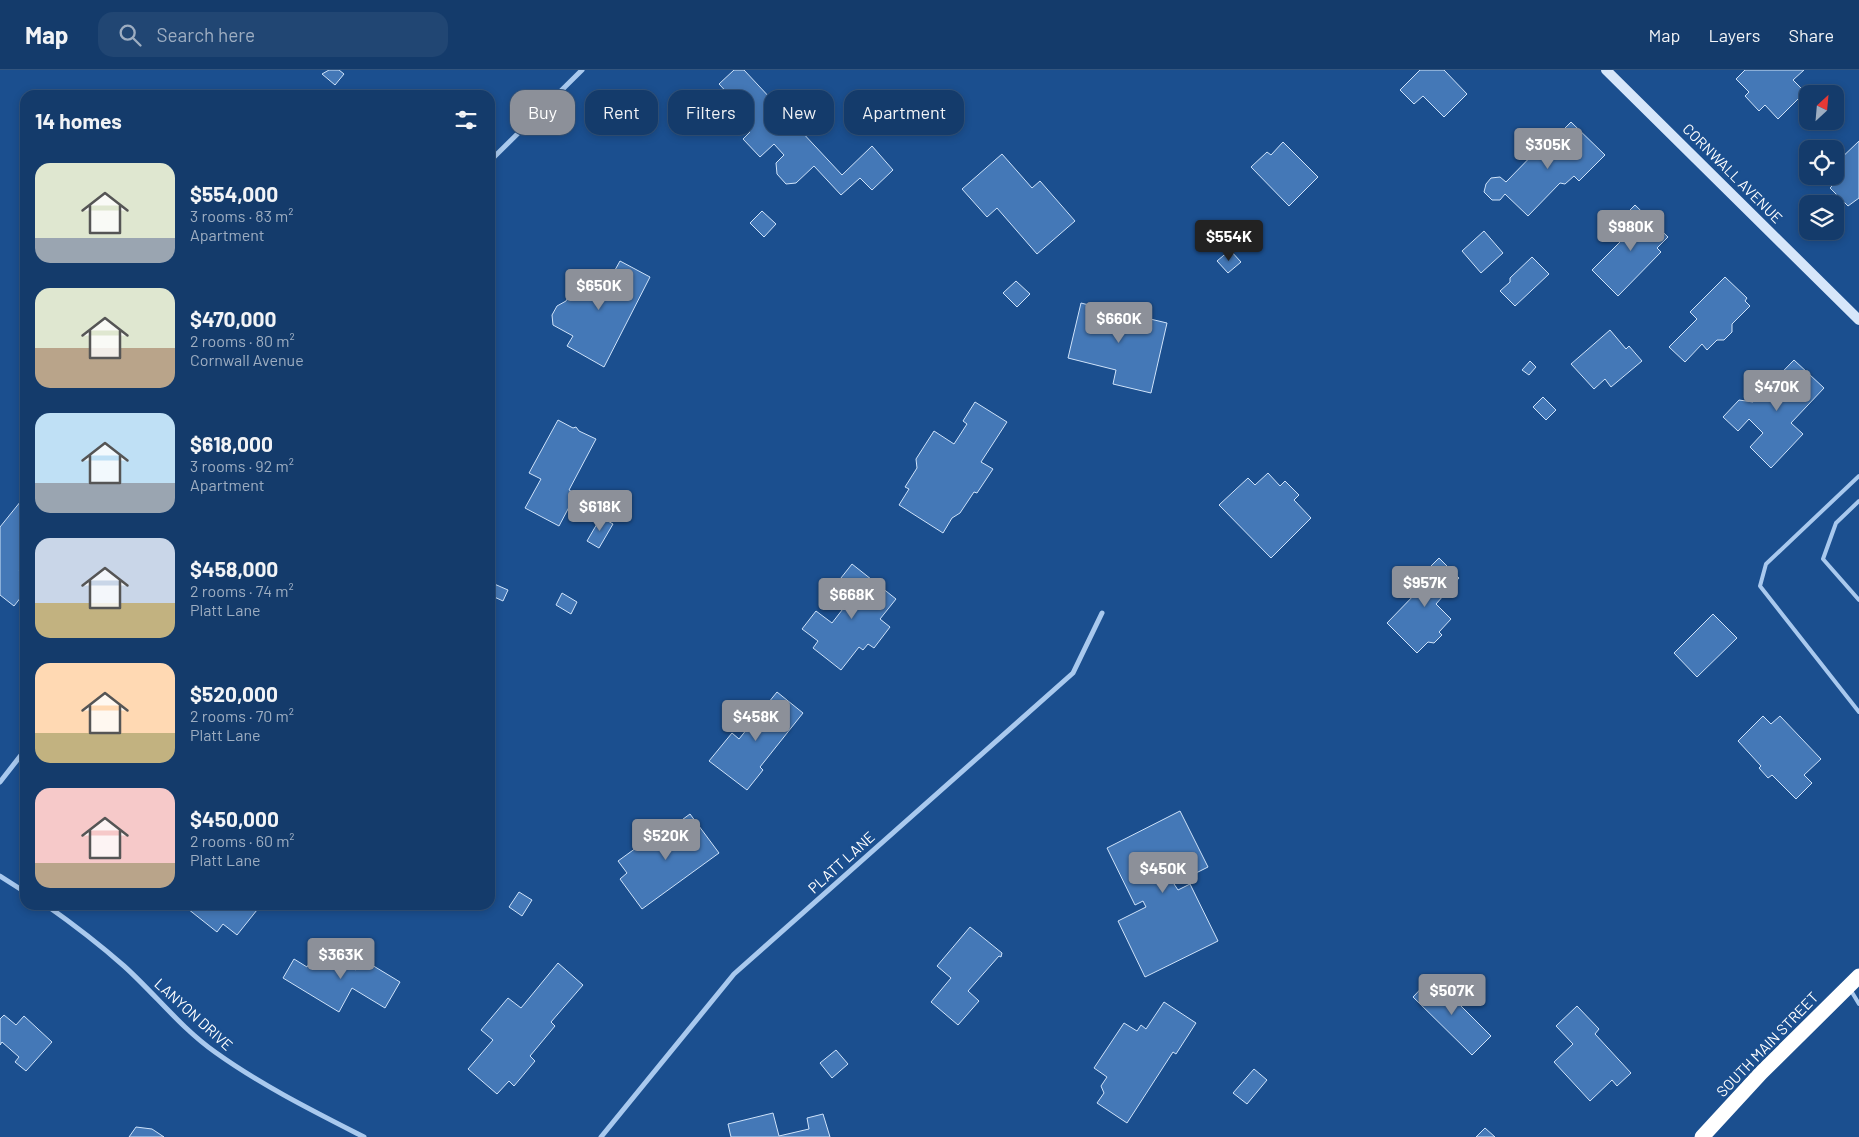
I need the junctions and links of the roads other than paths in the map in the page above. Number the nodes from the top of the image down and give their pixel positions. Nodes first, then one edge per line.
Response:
1 (582, 70) edge
2 (1606, 70) edge
3 (495, 156) edge
4 (1859, 320) edge
5 (1859, 476) edge
6 (1859, 501) edge
7 (1859, 600) edge
8 (1102, 613) dead end
9 (1859, 712) edge
10 (20, 756) edge
11 (0, 782) edge
12 (0, 876) edge
13 (20, 889) edge
14 (53, 910) edge
15 (1854, 981) edge
16 (1859, 1004) edge
17 (364, 1137) edge
18 (601, 1137) edge
19 (1702, 1137) edge

1 - 3 street
2 - 4 street, CORNWALL AVENUE
5 - 9 lane
6 - 7 lane
8 - 18 street, PLATT LANE
10 - 11 street
12 - 13 street
14 - 17 street, LANYON DRIVE
15 - 16 lane
15 - 19 highway, SOUTH MAIN STREET

